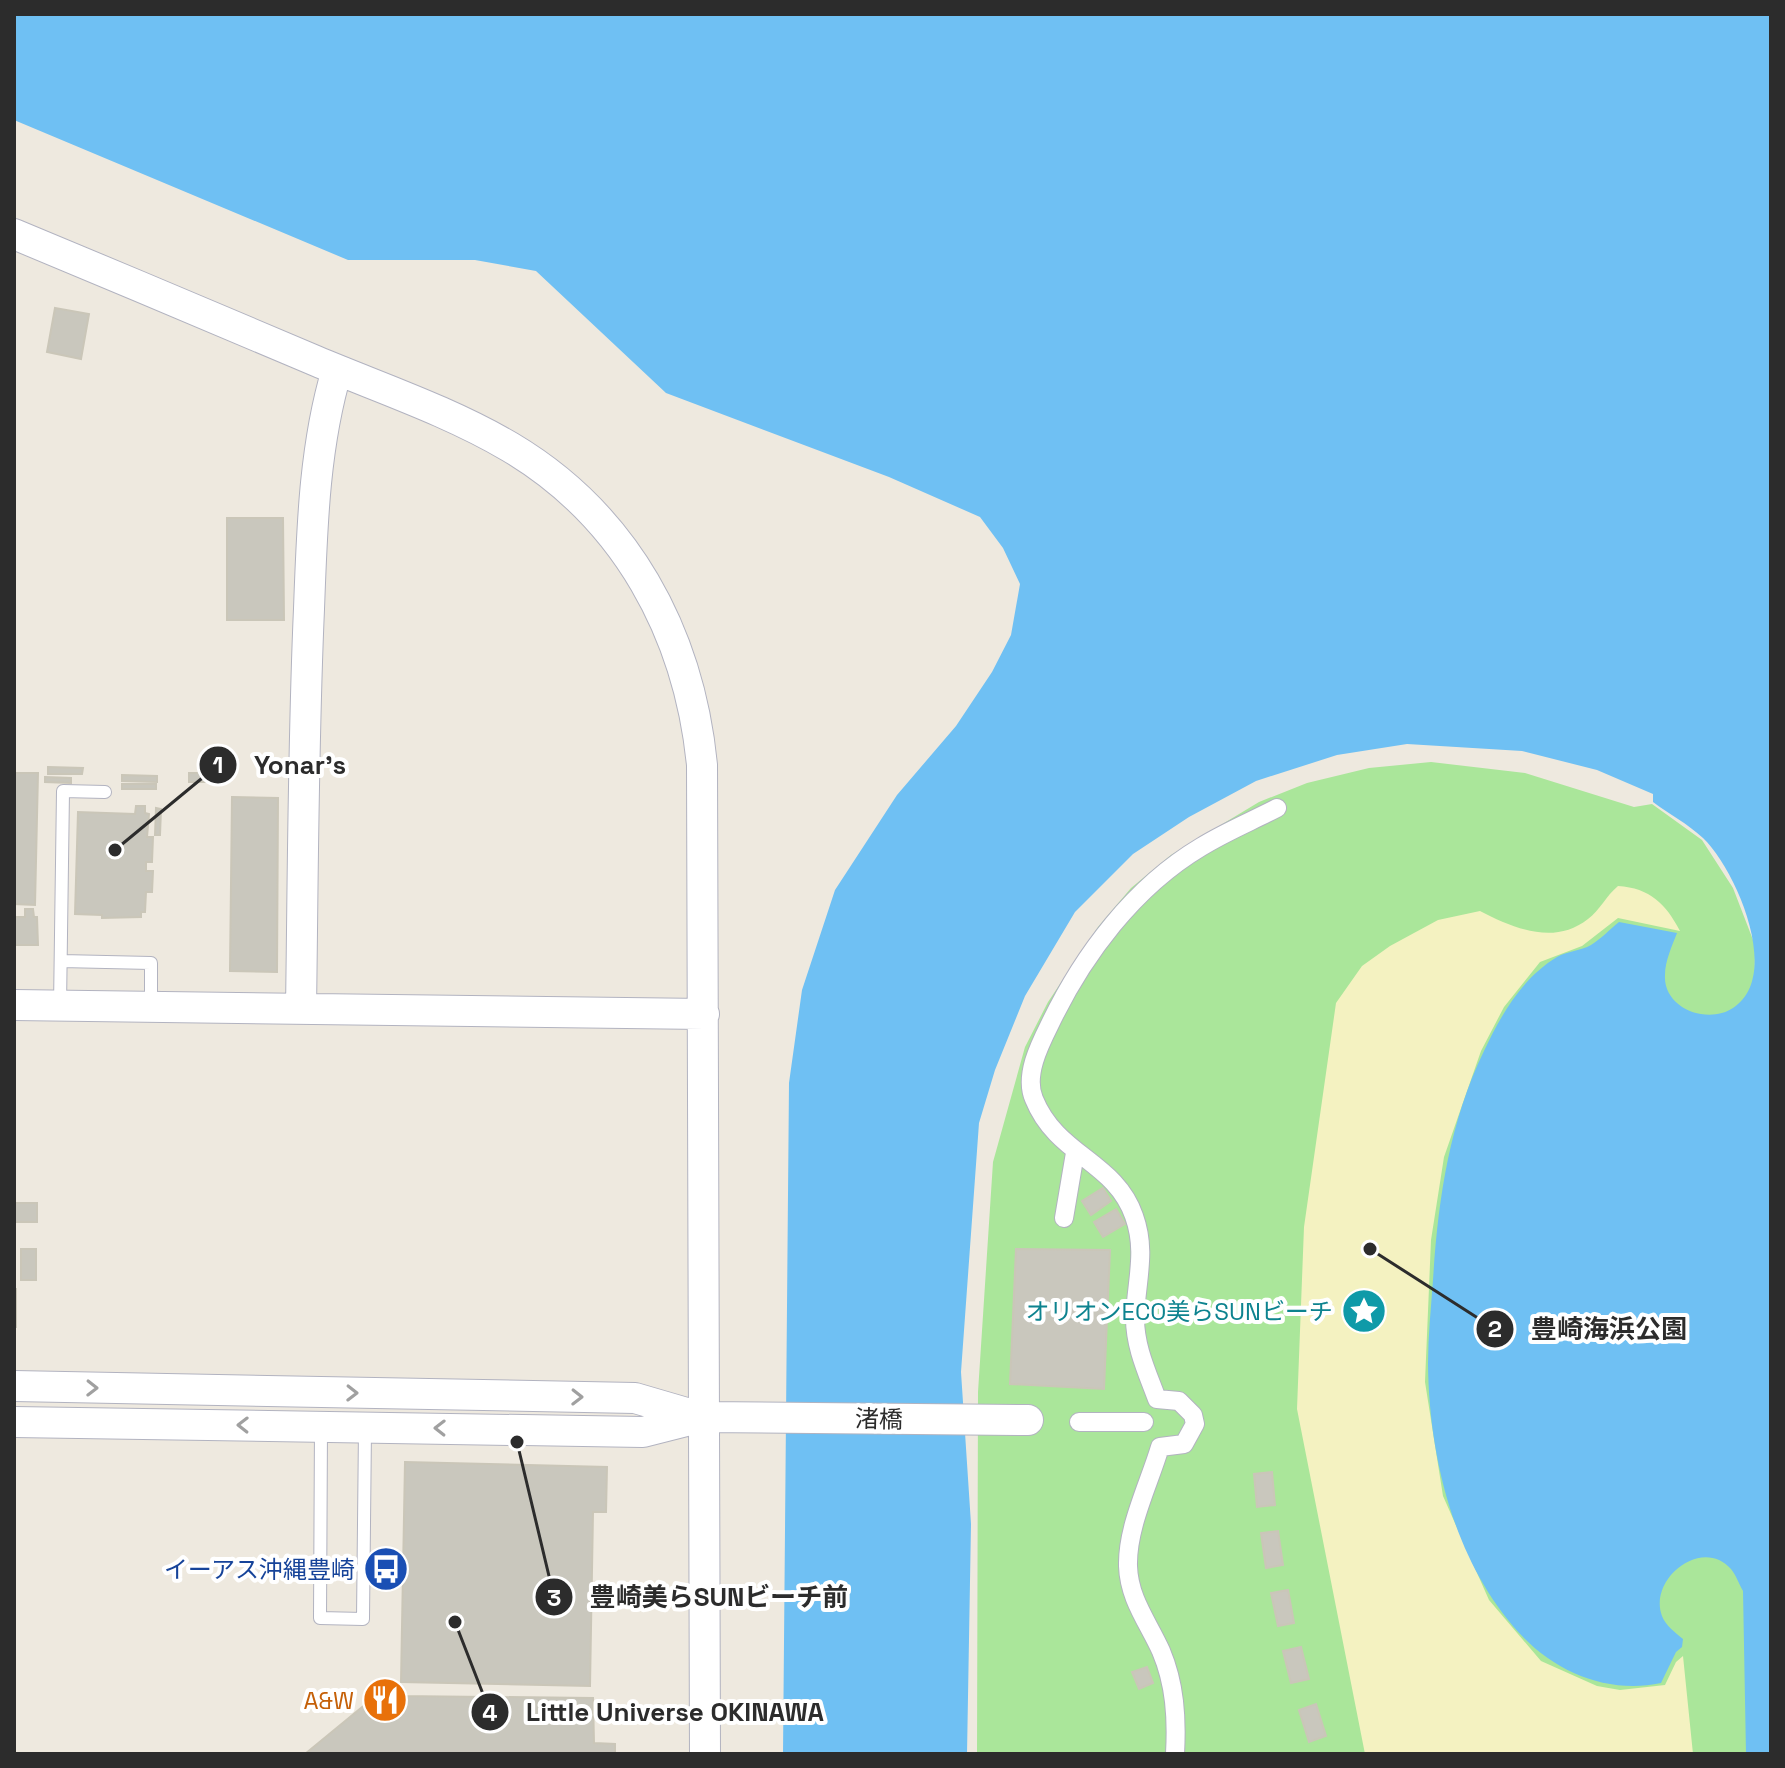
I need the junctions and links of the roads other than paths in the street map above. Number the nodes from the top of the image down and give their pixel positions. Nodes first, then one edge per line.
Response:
1 (14, 234) edge
2 (337, 370) junction
3 (105, 792) dead end
4 (1277, 808) dead end
5 (61, 961) junction
6 (14, 1005) edge
7 (60, 1006) junction
8 (151, 1007) junction
9 (301, 1009) junction
10 (704, 1014) junction
11 (1075, 1153) junction
12 (1064, 1218) dead end
13 (14, 1386) edge
14 (1157, 1399) junction
15 (702, 1417) junction
16 (1028, 1420) dead end
17 (14, 1422) edge
18 (1079, 1422) dead end
19 (1144, 1422) junction
20 (321, 1427) junction
21 (365, 1427) junction
22 (1160, 1447) junction
23 (705, 1754) edge
24 (1175, 1754) edge

1 - 2 street
2 - 9 street
2 - 10 street
3 - 5 lane
4 - 11 street
5 - 7 lane
5 - 8 lane
6 - 7 street
7 - 8 street
8 - 9 street
9 - 10 street
10 - 15 street
11 - 12 street
11 - 14 street
13 -> 15 street
14 - 19 street
14 - 22 street
15 - 16 street, 渚橋
15 -> 21 street
15 - 23 street
20 -> 17 street
18 - 19 street
19 - 22 street
20 - 21 street
20 - 21 lane
22 - 24 street

